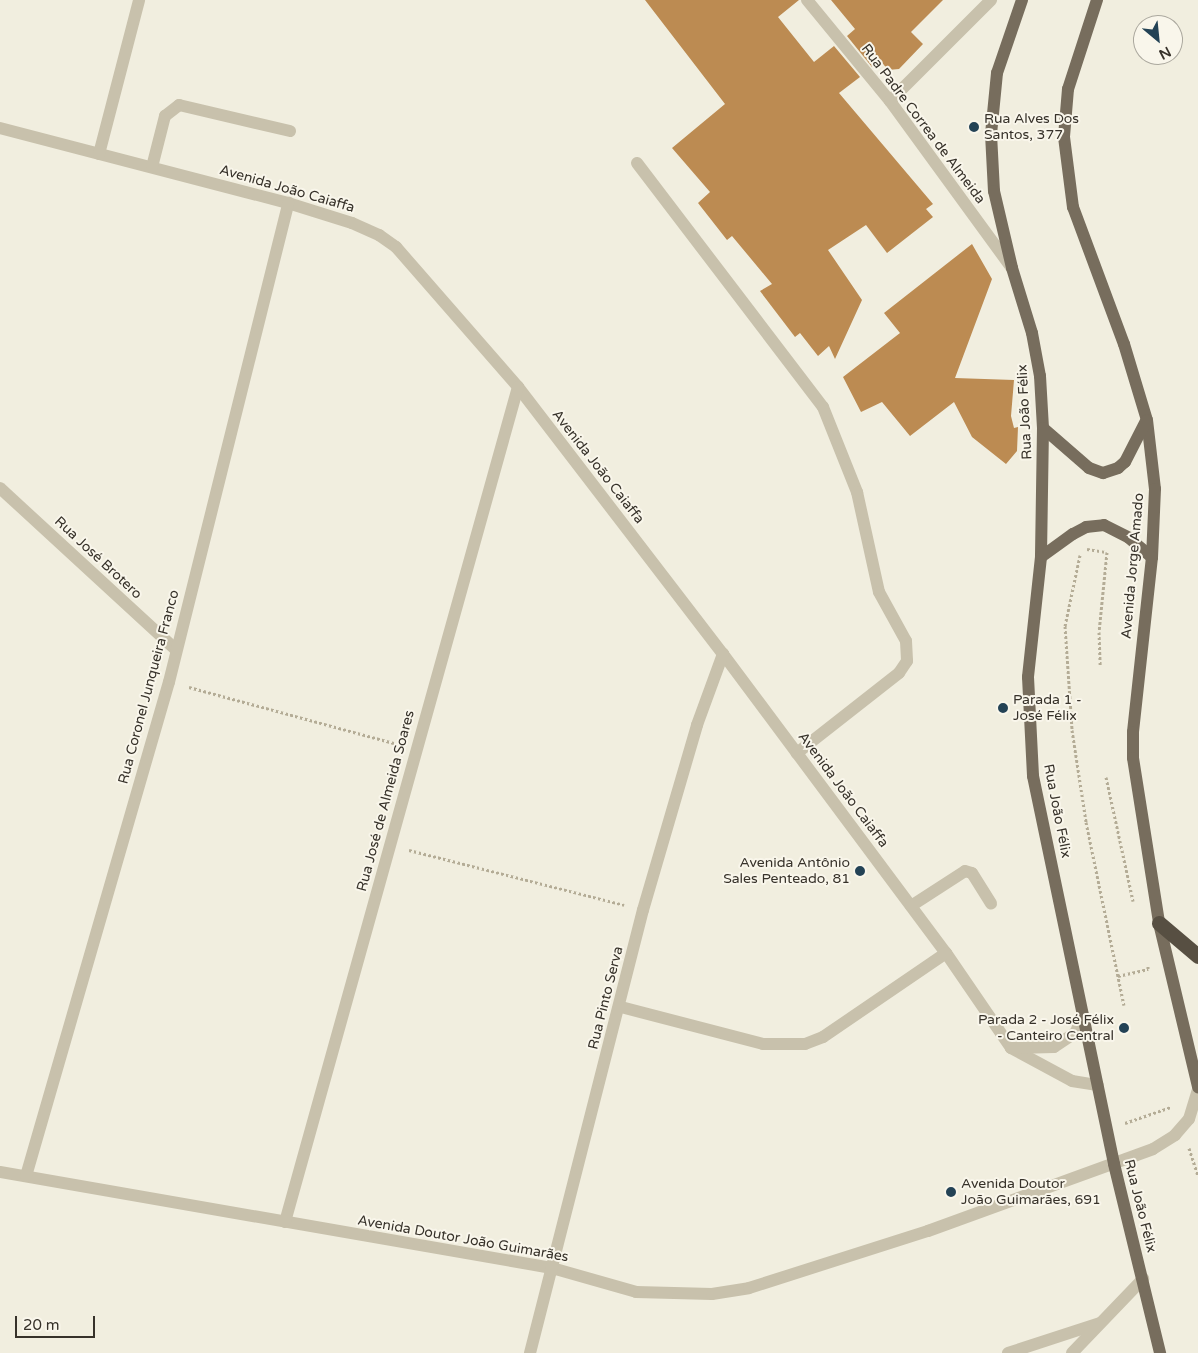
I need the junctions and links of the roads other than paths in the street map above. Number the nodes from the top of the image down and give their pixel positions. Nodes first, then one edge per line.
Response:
1 (139, 0) edge
2 (808, 0) edge
3 (991, 0) edge
4 (1022, 0) edge
5 (1097, 0) edge
6 (890, 101) junction
7 (0, 128) edge
8 (290, 131) dead end
9 (99, 154) junction
10 (637, 163) dead end
11 (152, 167) junction
12 (288, 203) junction
13 (1012, 268) junction
14 (518, 387) junction
15 (1147, 420) junction
16 (1043, 428) junction
17 (0, 488) edge
18 (1152, 556) junction
19 (1041, 557) junction
20 (176, 650) junction
21 (723, 654) junction
22 (797, 753) junction
23 (991, 903) dead end
24 (911, 906) junction
25 (1158, 923) junction
26 (946, 953) junction
27 (1198, 956) edge
28 (621, 1006) junction
29 (1083, 1014) junction
30 (1011, 1048) junction
31 (1098, 1086) junction
32 (1198, 1089) edge
33 (1114, 1164) junction
34 (0, 1172) edge
35 (26, 1176) junction
36 (285, 1222) junction
37 (552, 1268) junction
38 (1143, 1278) junction
39 (1102, 1322) junction
40 (530, 1353) edge
41 (1008, 1353) edge
42 (1072, 1353) edge
43 (1160, 1353) edge

1 - 9 street
2 - 6 street, Rua Padre Correa de Almeida
3 - 6 street
4 - 13 main road, Rua João Félix
5 - 15 main road, Avenida Jorge Amado
6 - 13 street, Rua Padre Correa de Almeida
7 - 9 street, Avenida João Caiaffa
8 - 11 street
9 - 11 street, Avenida João Caiaffa
10 - 22 street
11 - 12 street, Avenida João Caiaffa
12 - 14 street, Avenida João Caiaffa
12 - 20 street, Rua Coronel Junqueira Franco
13 - 16 main road, Rua João Félix
14 - 21 street, Avenida João Caiaffa
14 - 36 street, Rua José de Almeida Soares
15 - 16 main road
15 - 18 main road, Avenida Jorge Amado
16 - 19 main road, Rua João Félix
17 - 20 street, Rua José Brotero
18 - 19 main road
18 - 25 main road, Avenida Jorge Amado
19 - 29 main road, Rua João Félix
20 - 35 street, Rua Coronel Junqueira Franco
21 - 22 street, Avenida João Caiaffa
21 - 28 street, Rua Pinto Serva
22 - 24 street, Avenida João Caiaffa
23 - 24 street
24 - 26 street, Avenida João Caiaffa
25 - 27 highway
25 - 32 main road, Avenida Jorge Amado
26 - 28 street
26 - 30 street, Avenida João Caiaffa
28 - 37 street, Rua Pinto Serva
29 - 30 street
29 - 31 main road, Rua João Félix
30 - 31 street, Avenida João Caiaffa
31 - 33 main road, Rua João Félix
32 - 33 street, Avenida Doutor João Guimarães
33 - 37 street, Avenida Doutor João Guimarães
33 - 38 main road, Rua João Félix
34 - 35 street, Avenida Doutor João Guimarães
35 - 36 street, Avenida Doutor João Guimarães
36 - 37 street, Avenida Doutor João Guimarães
37 - 40 street, Rua Pinto Serva
38 - 39 street
38 - 43 main road, Rua João Félix
39 - 41 street
39 - 42 street

